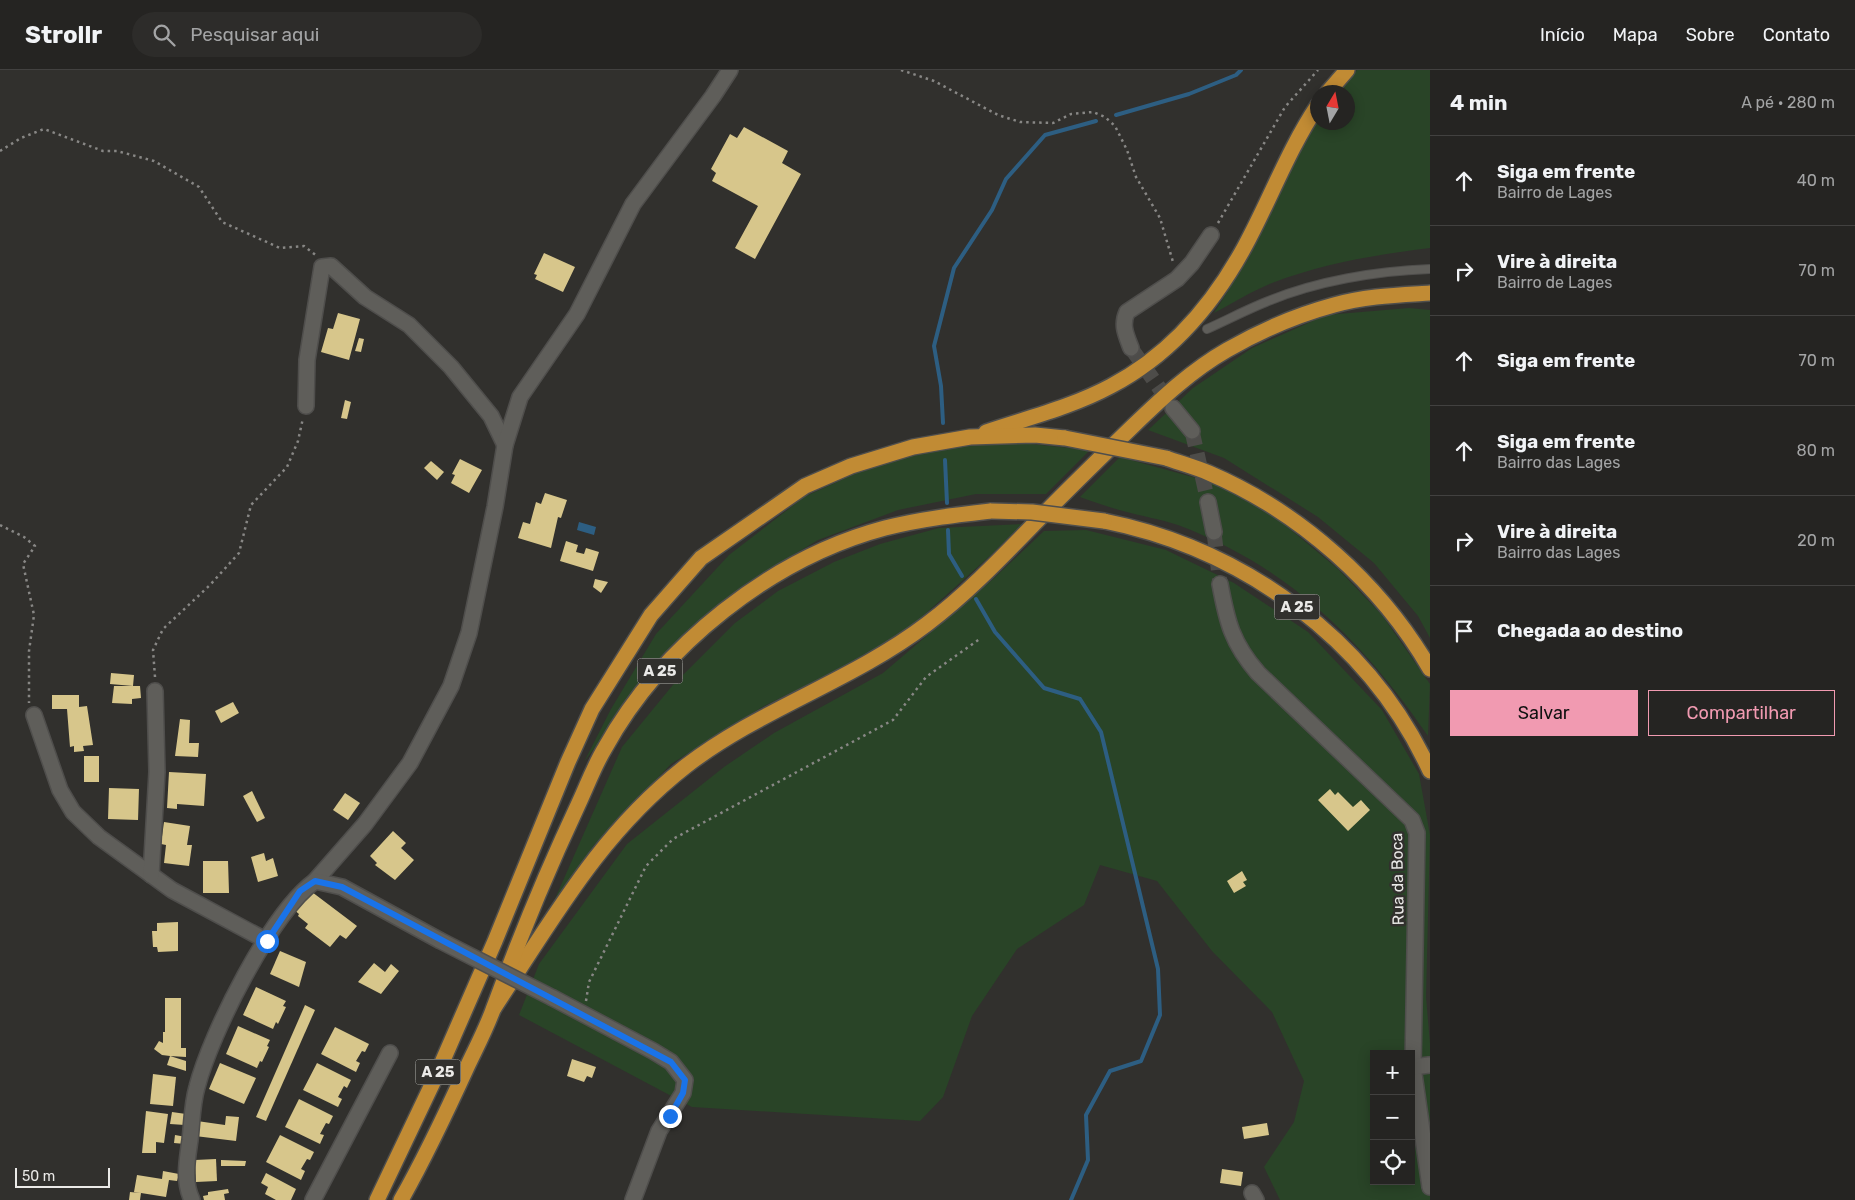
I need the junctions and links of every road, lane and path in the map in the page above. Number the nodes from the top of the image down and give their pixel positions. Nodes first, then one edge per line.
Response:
1 (730, 70) edge
2 (901, 70) edge
3 (1318, 70) edge
4 (1347, 70) edge
5 (1334, 85) edge
6 (1310, 117) edge
7 (0, 151) edge
8 (1211, 235) joint
9 (331, 266) junction
10 (1430, 269) edge
11 (1177, 279) junction
12 (1430, 294) edge
13 (1207, 330) dead end
14 (1131, 348) tunnel mouth
15 (306, 406) joint
16 (1173, 408) tunnel mouth
17 (1192, 431) tunnel mouth
18 (970, 437) junction
19 (505, 445) junction
20 (1208, 502) tunnel mouth
21 (0, 525) edge
22 (1214, 532) tunnel mouth
23 (1220, 584) tunnel mouth
24 (982, 638) dead end
25 (1430, 669) edge
26 (156, 691) joint
27 (34, 715) joint
28 (1430, 771) edge
29 (151, 875) junction
30 (315, 881) junction
31 (267, 941) junction
32 (494, 1008) junction
33 (584, 1015) junction
34 (1413, 1050) edge
35 (390, 1053) dead end
36 (1429, 1065) dead end
37 (1415, 1067) edge
38 (1415, 1081) edge
39 (1430, 1187) edge
40 (192, 1200) edge
41 (313, 1200) edge
42 (377, 1200) edge
43 (401, 1200) edge
44 (633, 1200) edge

1 - 19 street
2 - 11 path
3 - 8 path
4 - 5 highway
6 - 18 highway
7 - 9 path
8 - 11 street
9 - 15 street
9 - 19 street
10 - 13 lane
11 - 14 street
12 - 32 highway
15 - 26 path
16 - 17 street
18 - 25 highway, A 25, bridge
18 - 42 highway, A 25
19 - 30 street
20 - 22 street
21 - 27 path
23 - 34 street, Rua da Boca
24 - 33 path
26 - 29 street
27 - 29 street
28 - 32 highway, A 25, bridge
29 - 31 street
30 - 31 street
30 - 33 street, bridge
31 - 40 street
32 - 43 highway, A 25
33 - 44 street
35 - 41 street
36 - 37 street
38 - 39 street, Rua da Boca

